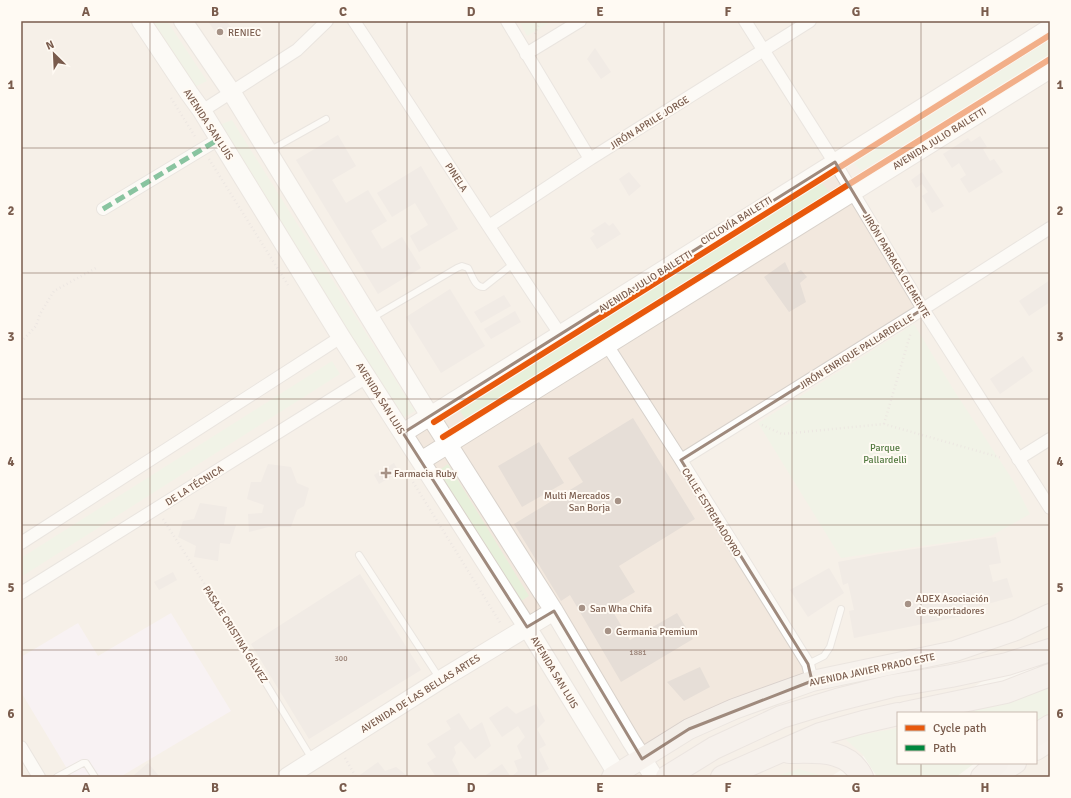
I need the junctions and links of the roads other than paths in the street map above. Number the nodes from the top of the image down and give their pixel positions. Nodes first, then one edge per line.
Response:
1 (141, 21) edge
2 (183, 21) edge
3 (327, 21) edge
4 (354, 21) edge
5 (507, 21) edge
6 (580, 21) edge
7 (745, 21) edge
8 (810, 21) edge
9 (1050, 28) edge
10 (764, 50) junction
11 (526, 54) junction
12 (1050, 69) edge
13 (232, 93) junction
14 (202, 111) junction
15 (326, 119) dead end
16 (219, 138) junction
17 (268, 152) junction
18 (590, 159) junction
19 (835, 162) junction
20 (853, 192) junction
21 (103, 209) dead end
22 (489, 226) junction
23 (1050, 228) edge
24 (512, 264) junction
25 (920, 311) junction
26 (370, 319) junction
27 (560, 334) junction
28 (341, 336) junction
29 (607, 345) junction
30 (367, 377) junction
31 (430, 416) junction
32 (403, 433) junction
33 (1050, 438) edge
34 (448, 444) junction
35 (1018, 459) junction
36 (681, 460) junction
37 (421, 461) junction
38 (1050, 508) edge
39 (21, 543) edge
40 (359, 554) dead end
41 (21, 593) edge
42 (214, 598) road end
43 (841, 609) dead end
44 (554, 611) junction
45 (1050, 614) edge
46 (527, 627) junction
47 (1050, 636) edge
48 (1050, 650) edge
49 (810, 673) junction
50 (1050, 675) edge
51 (951, 676) junction
52 (440, 680) junction
53 (910, 712) edge
54 (897, 714) edge
55 (1050, 726) edge
56 (1037, 734) edge
57 (1050, 741) edge
58 (21, 747) edge
59 (1037, 749) edge
60 (777, 752) junction
61 (313, 760) junction
62 (996, 764) edge
63 (1014, 764) edge
64 (653, 771) edge
65 (616, 776) edge
66 (39, 777) edge
67 (58, 777) edge
68 (95, 777) edge
69 (287, 777) edge
70 (722, 777) edge
71 (862, 777) edge
72 (982, 777) edge
73 (994, 777) edge

1 - 14 street, AVENIDA SAN LUIS
2 - 13 street
3 - 13 street
4 - 22 street, PINELA
5 - 11 street
6 - 11 street
7 - 10 street, JIRÓN PARRAGA CLEMENTE
8 - 10 street, JIRÓN APRILE JORGE
9 - 19 street, AVENIDA JULIO BAILETTI
10 - 18 street, JIRÓN APRILE JORGE
10 - 19 street, JIRÓN PARRAGA CLEMENTE
11 - 18 street
12 - 20 street, AVENIDA JULIO BAILETTI
13 - 14 street
13 - 17 street
14 - 16 street, AVENIDA SAN LUIS
15 - 17 lane
16 - 21 street
16 - 28 street, AVENIDA SAN LUIS
17 - 26 street
18 - 22 street, JIRÓN APRILE JORGE
19 - 20 street, JIRÓN PARRAGA CLEMENTE
19 - 27 street, AVENIDA JULIO BAILETTI
20 - 25 street, JIRÓN PARRAGA CLEMENTE
20 - 29 street, AVENIDA JULIO BAILETTI
22 - 24 street, PINELA
23 - 25 street, JIRÓN ENRIQUE PALLARDELLE
24 - 26 lane
24 - 27 street, PINELA
25 - 35 street, JIRÓN PARRAGA CLEMENTE
25 - 36 street, JIRÓN ENRIQUE PALLARDELLE
26 - 31 street
27 - 31 street, AVENIDA JULIO BAILETTI
28 - 30 street, AVENIDA SAN LUIS
28 - 39 street
29 - 34 street, AVENIDA JULIO BAILETTI
29 - 36 street, CALLE ESTREMADOYRO
30 - 32 street, AVENIDA SAN LUIS
30 - 41 street, DE LA TÉCNICA
31 - 32 street, AVENIDA JULIO BAILETTI
31 - 34 street
32 - 37 street, AVENIDA SAN LUIS
33 - 35 street
34 - 37 street, AVENIDA JULIO BAILETTI
34 - 44 street
35 - 38 street, JIRÓN PARRAGA CLEMENTE
36 - 49 street, CALLE ESTREMADOYRO
37 - 46 street, AVENIDA SAN LUIS
40 - 52 lane
42 - 61 lane, PASAJE CRISTINA GÁLVEZ
43 - 49 lane
44 - 46 street, AVENIDA DE LAS BELLAS ARTES
44 - 64 street
45 - 49 main road, AVENIDA JAVIER PRADO ESTE
46 - 52 street, AVENIDA DE LAS BELLAS ARTES
46 - 65 street, AVENIDA SAN LUIS
47 - 51 highway
48 - 51 highway, AVENIDA JAVIER PRADO ESTE
49 - 64 main road, AVENIDA JAVIER PRADO ESTE
50 - 53 highway
51 - 64 highway, AVENIDA JAVIER PRADO ESTE
52 - 61 street, AVENIDA DE LAS BELLAS ARTES
54 - 60 highway
55 - 56 highway
57 - 59 main road
58 - 66 street
60 - 70 highway
60 - 71 highway
61 - 69 street, AVENIDA DE LAS BELLAS ARTES
62 - 72 highway
63 - 73 main road
64 - 65 main road, AVENIDA JAVIER PRADO ESTE
67 - 68 lane

